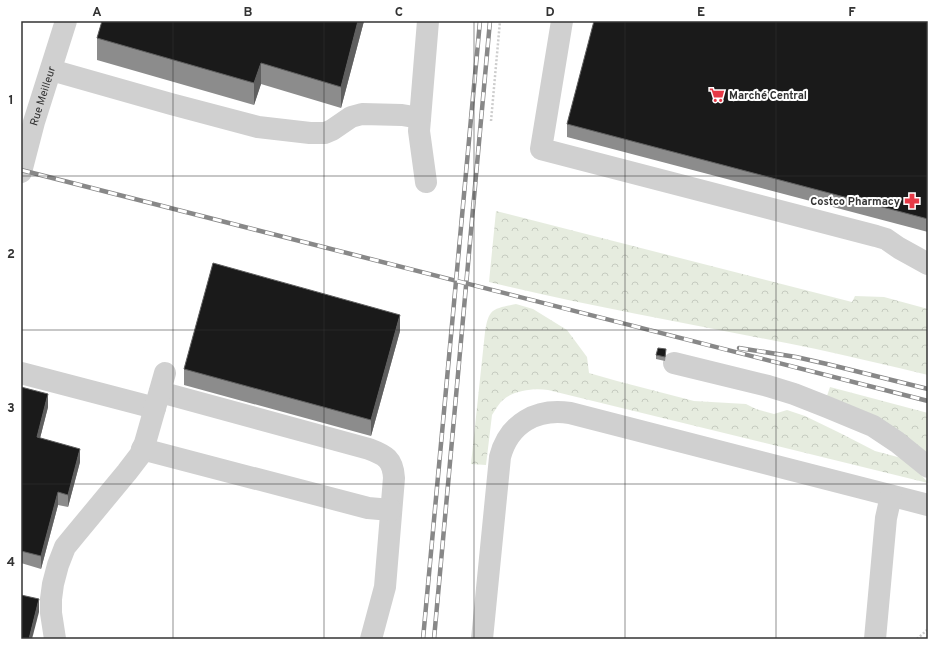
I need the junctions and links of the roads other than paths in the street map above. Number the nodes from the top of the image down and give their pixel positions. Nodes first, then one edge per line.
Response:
1 (66, 21) edge
2 (428, 21) edge
3 (562, 21) edge
4 (51, 70) junction
5 (420, 118) junction
6 (21, 172) edge
7 (426, 182) dead end
8 (928, 264) edge
9 (674, 363) dead end
10 (21, 373) edge
11 (160, 391) junction
12 (142, 449) junction
13 (928, 467) edge
14 (891, 496) junction
15 (928, 505) edge
16 (391, 510) junction
17 (55, 639) edge
18 (371, 639) edge
19 (482, 639) edge
20 (875, 639) edge

1 - 4 street, Rue Meilleur
2 - 5 street
3 - 8 street
4 - 5 street
4 - 6 street, Rue Meilleur
5 - 7 street
9 - 13 street
10 - 11 street
11 - 12 street
11 - 16 street
12 - 16 street
12 - 17 street
14 - 15 street
14 - 19 street
14 - 20 street
16 - 18 street

